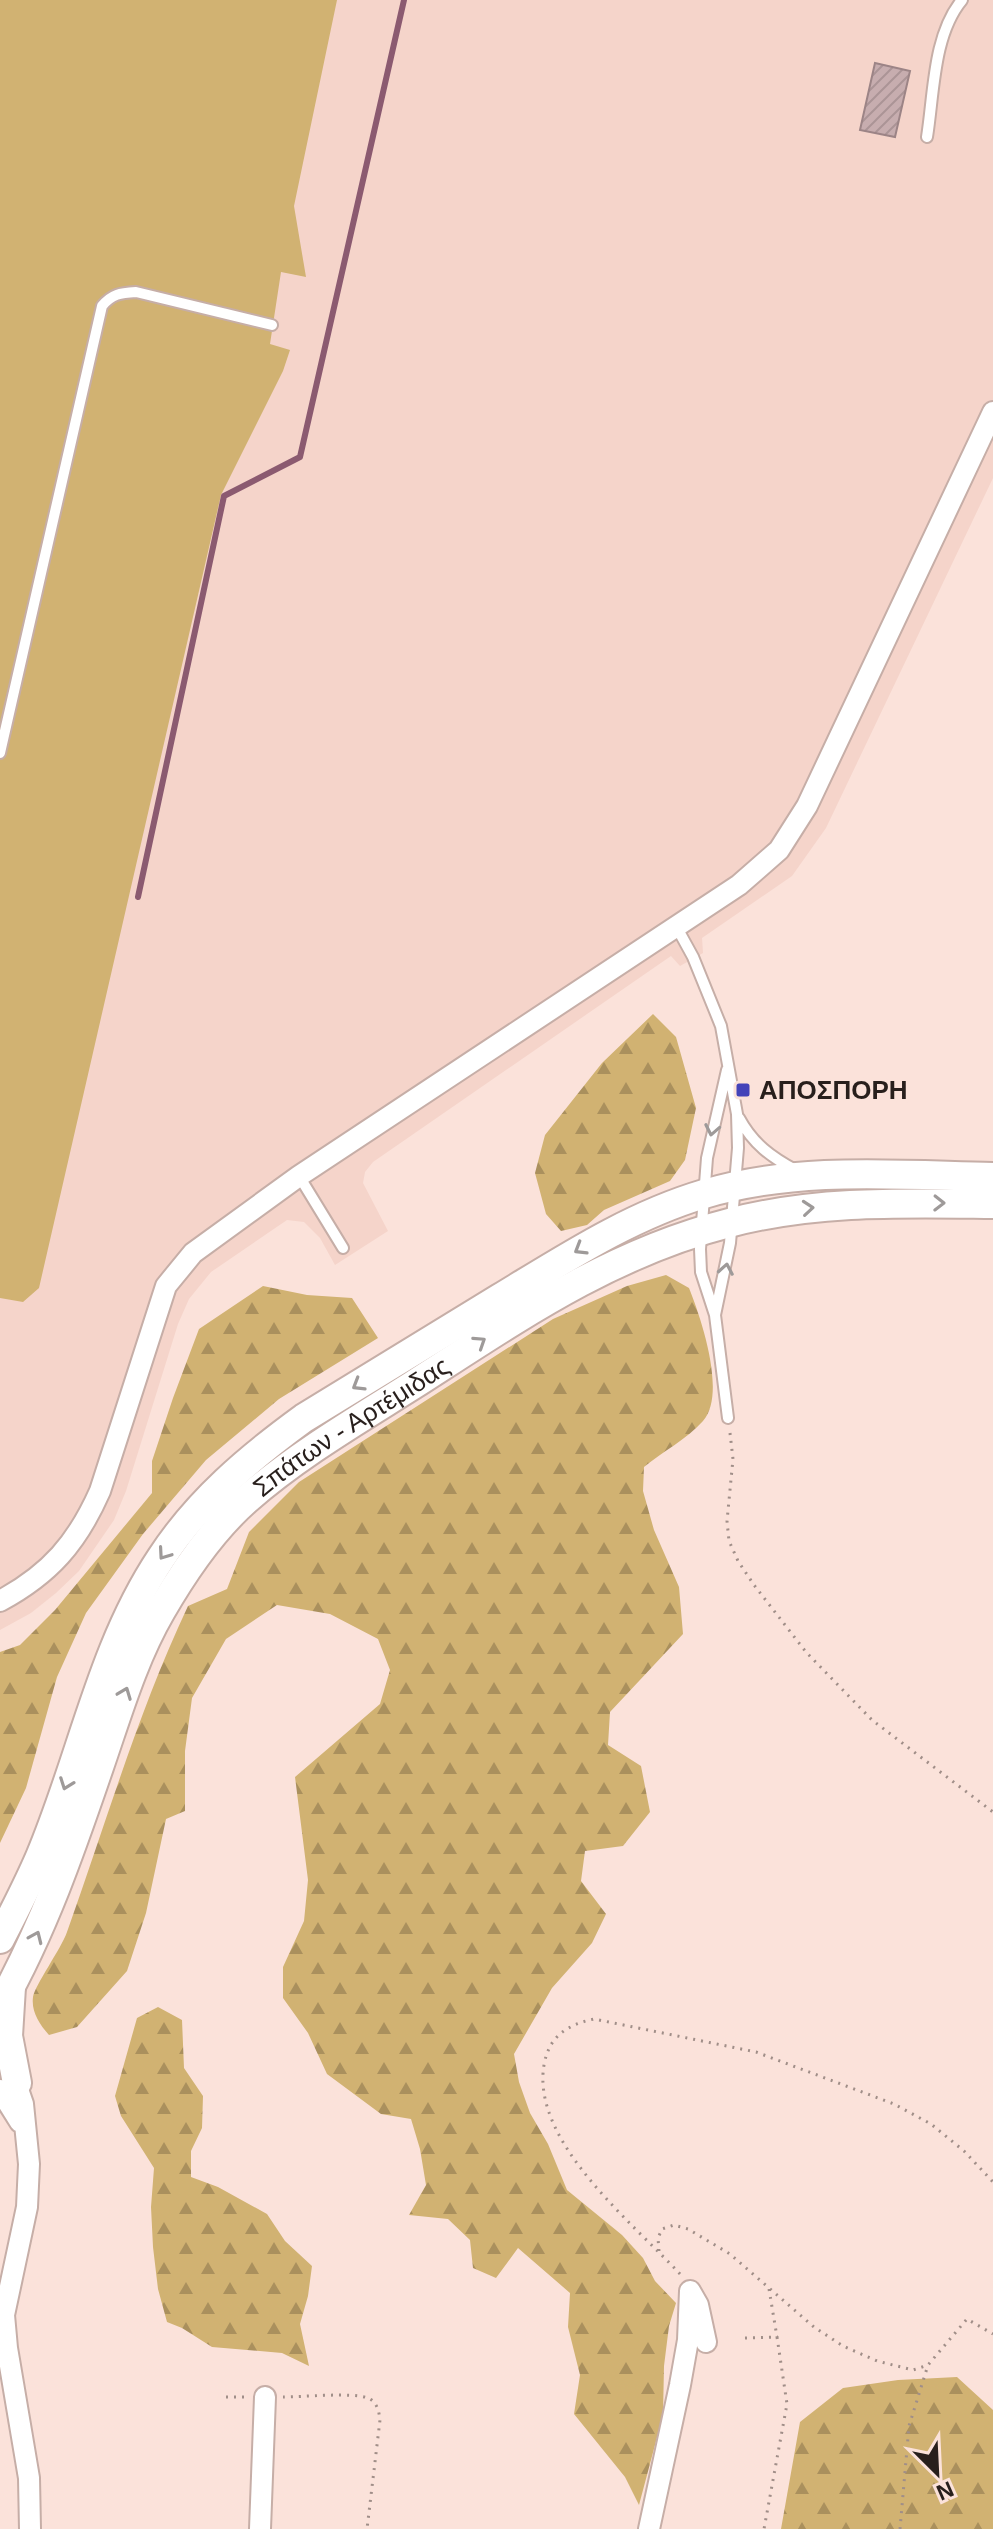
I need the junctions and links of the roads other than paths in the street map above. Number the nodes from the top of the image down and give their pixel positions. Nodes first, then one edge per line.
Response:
1 (962, 0) edge
2 (927, 137) dead end
3 (272, 325) dead end
4 (993, 412) edge
5 (0, 753) edge
6 (675, 925) junction
7 (728, 1068) junction
8 (737, 1114) junction
9 (806, 1175) junction
10 (299, 1176) junction
11 (993, 1177) edge
12 (736, 1187) junction
13 (705, 1194) junction
14 (993, 1204) edge
15 (732, 1222) junction
16 (701, 1231) junction
17 (343, 1248) dead end
18 (715, 1315) junction
19 (728, 1418) road end
20 (0, 1601) edge
21 (0, 1939) edge
22 (5, 1996) edge
23 (0, 2055) edge
24 (5, 2090) edge
25 (2, 2318) edge
26 (706, 2342) dead end
27 (265, 2397) road end
28 (30, 2529) edge
29 (260, 2529) edge
30 (649, 2529) edge

1 - 2 lane
3 - 5 lane
4 - 6 street
6 - 7 lane
6 - 10 street
7 - 8 lane
7 -> 13 lane
8 - 9 lane
8 - 12 lane
9 - 11 main road, Σπάτων - Αρτέμιδας
9 - 12 main road, Σπάτων - Αρτέμιδας
10 - 17 lane
10 - 20 street
12 - 13 main road, Σπάτων - Αρτέμιδας
12 - 15 lane
13 - 16 lane
13 -> 21 main road, Σπάτων - Αρτέμιδας
15 -> 14 main road, Σπάτων - Αρτέμιδας
15 - 16 main road, Σπάτων - Αρτέμιδας
18 -> 15 lane
16 - 18 lane
22 -> 16 main road, Σπάτων - Αρτέμιδας
18 - 19 lane
22 - 24 main road
23 - 24 street
24 - 25 street
25 - 28 street
26 - 30 street
27 - 29 street

